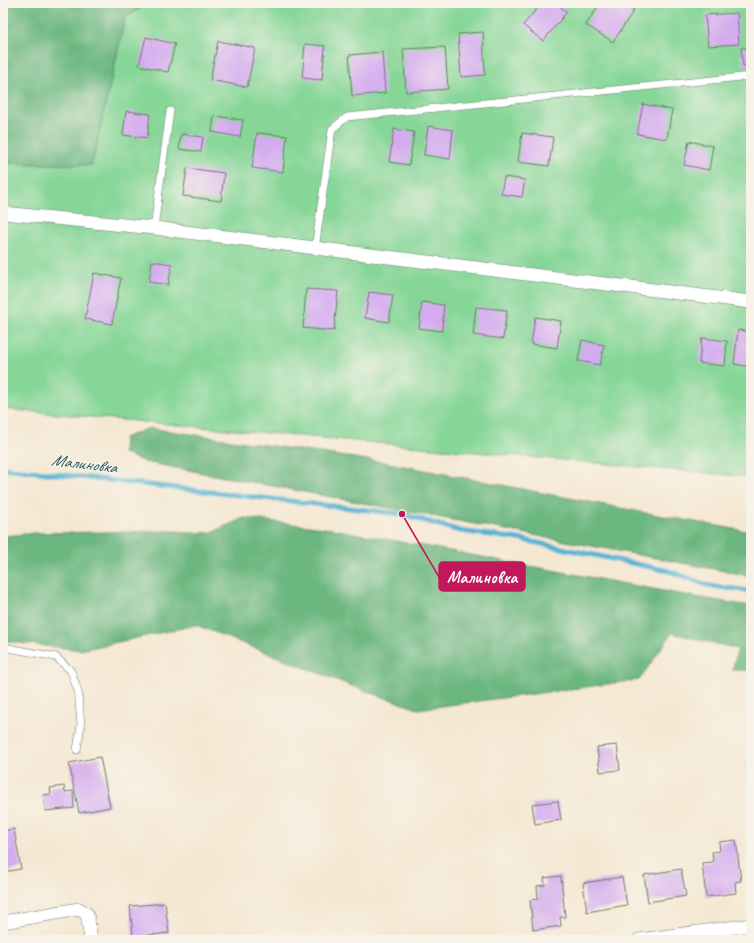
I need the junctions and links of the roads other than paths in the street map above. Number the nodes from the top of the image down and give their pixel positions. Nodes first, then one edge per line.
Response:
1 (751, 76) edge
2 (170, 111) dead end
3 (3, 213) edge
4 (154, 228) junction
5 (315, 248) junction
6 (751, 302) edge
7 (3, 647) edge
8 (76, 750) dead end
9 (3, 922) edge
10 (751, 925) edge
11 (91, 940) edge
12 (639, 940) edge

1 - 5 lane
2 - 4 lane
3 - 4 street
4 - 5 street
5 - 6 street
7 - 8 lane
9 - 11 street
10 - 12 street

